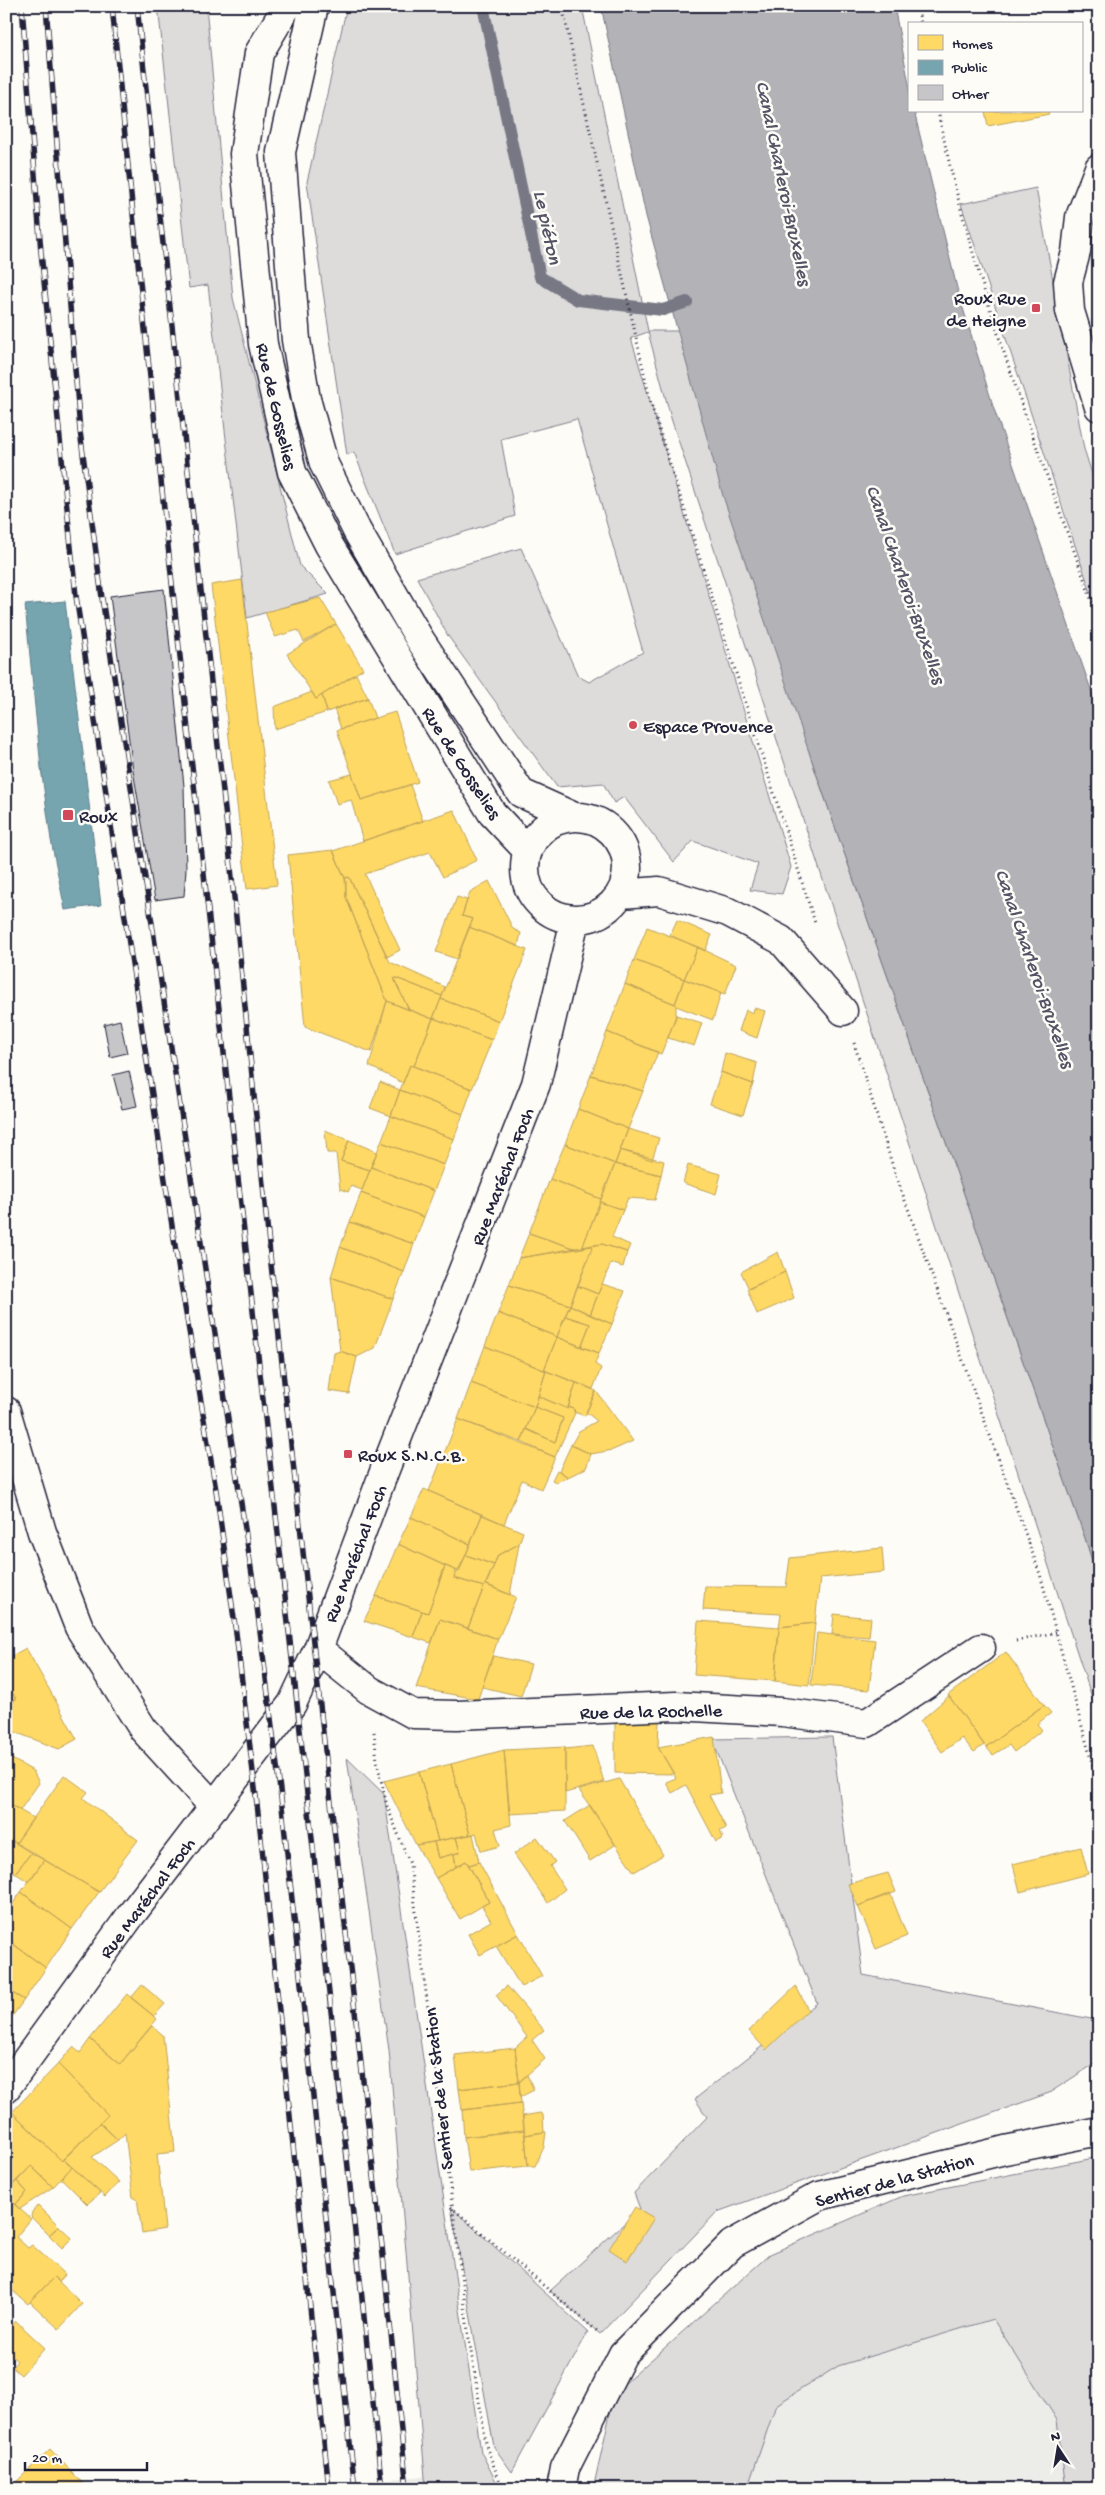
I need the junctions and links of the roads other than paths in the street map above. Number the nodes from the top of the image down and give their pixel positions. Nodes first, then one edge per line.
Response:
1 (314, 6) edge
2 (279, 11) edge
3 (1099, 168) edge
4 (1099, 407) edge
5 (572, 816) junction
6 (624, 849) junction
7 (527, 850) junction
8 (621, 894) junction
9 (677, 896) junction
10 (575, 920) junction
11 (843, 1011) road end
12 (6, 1411) edge
13 (981, 1648) road end
14 (318, 1649) junction
15 (214, 1807) junction
16 (6, 2088) edge
17 (1099, 2131) edge
18 (561, 2489) edge

1 - 5 street, Rue de Gosselies
2 - 7 street, Rue de Gosselies
3 - 4 street
5 - 6 street
5 - 7 street
6 - 8 street
6 - 9 street
7 - 10 street
8 - 9 street
8 - 10 street
9 - 11 street
10 - 14 street, Rue Maréchal Foch
12 - 15 street
13 - 14 street, Rue de la Rochelle
14 - 15 street, Rue Maréchal Foch
15 - 16 street, Rue Maréchal Foch
17 - 18 street, Sentier de la Station

